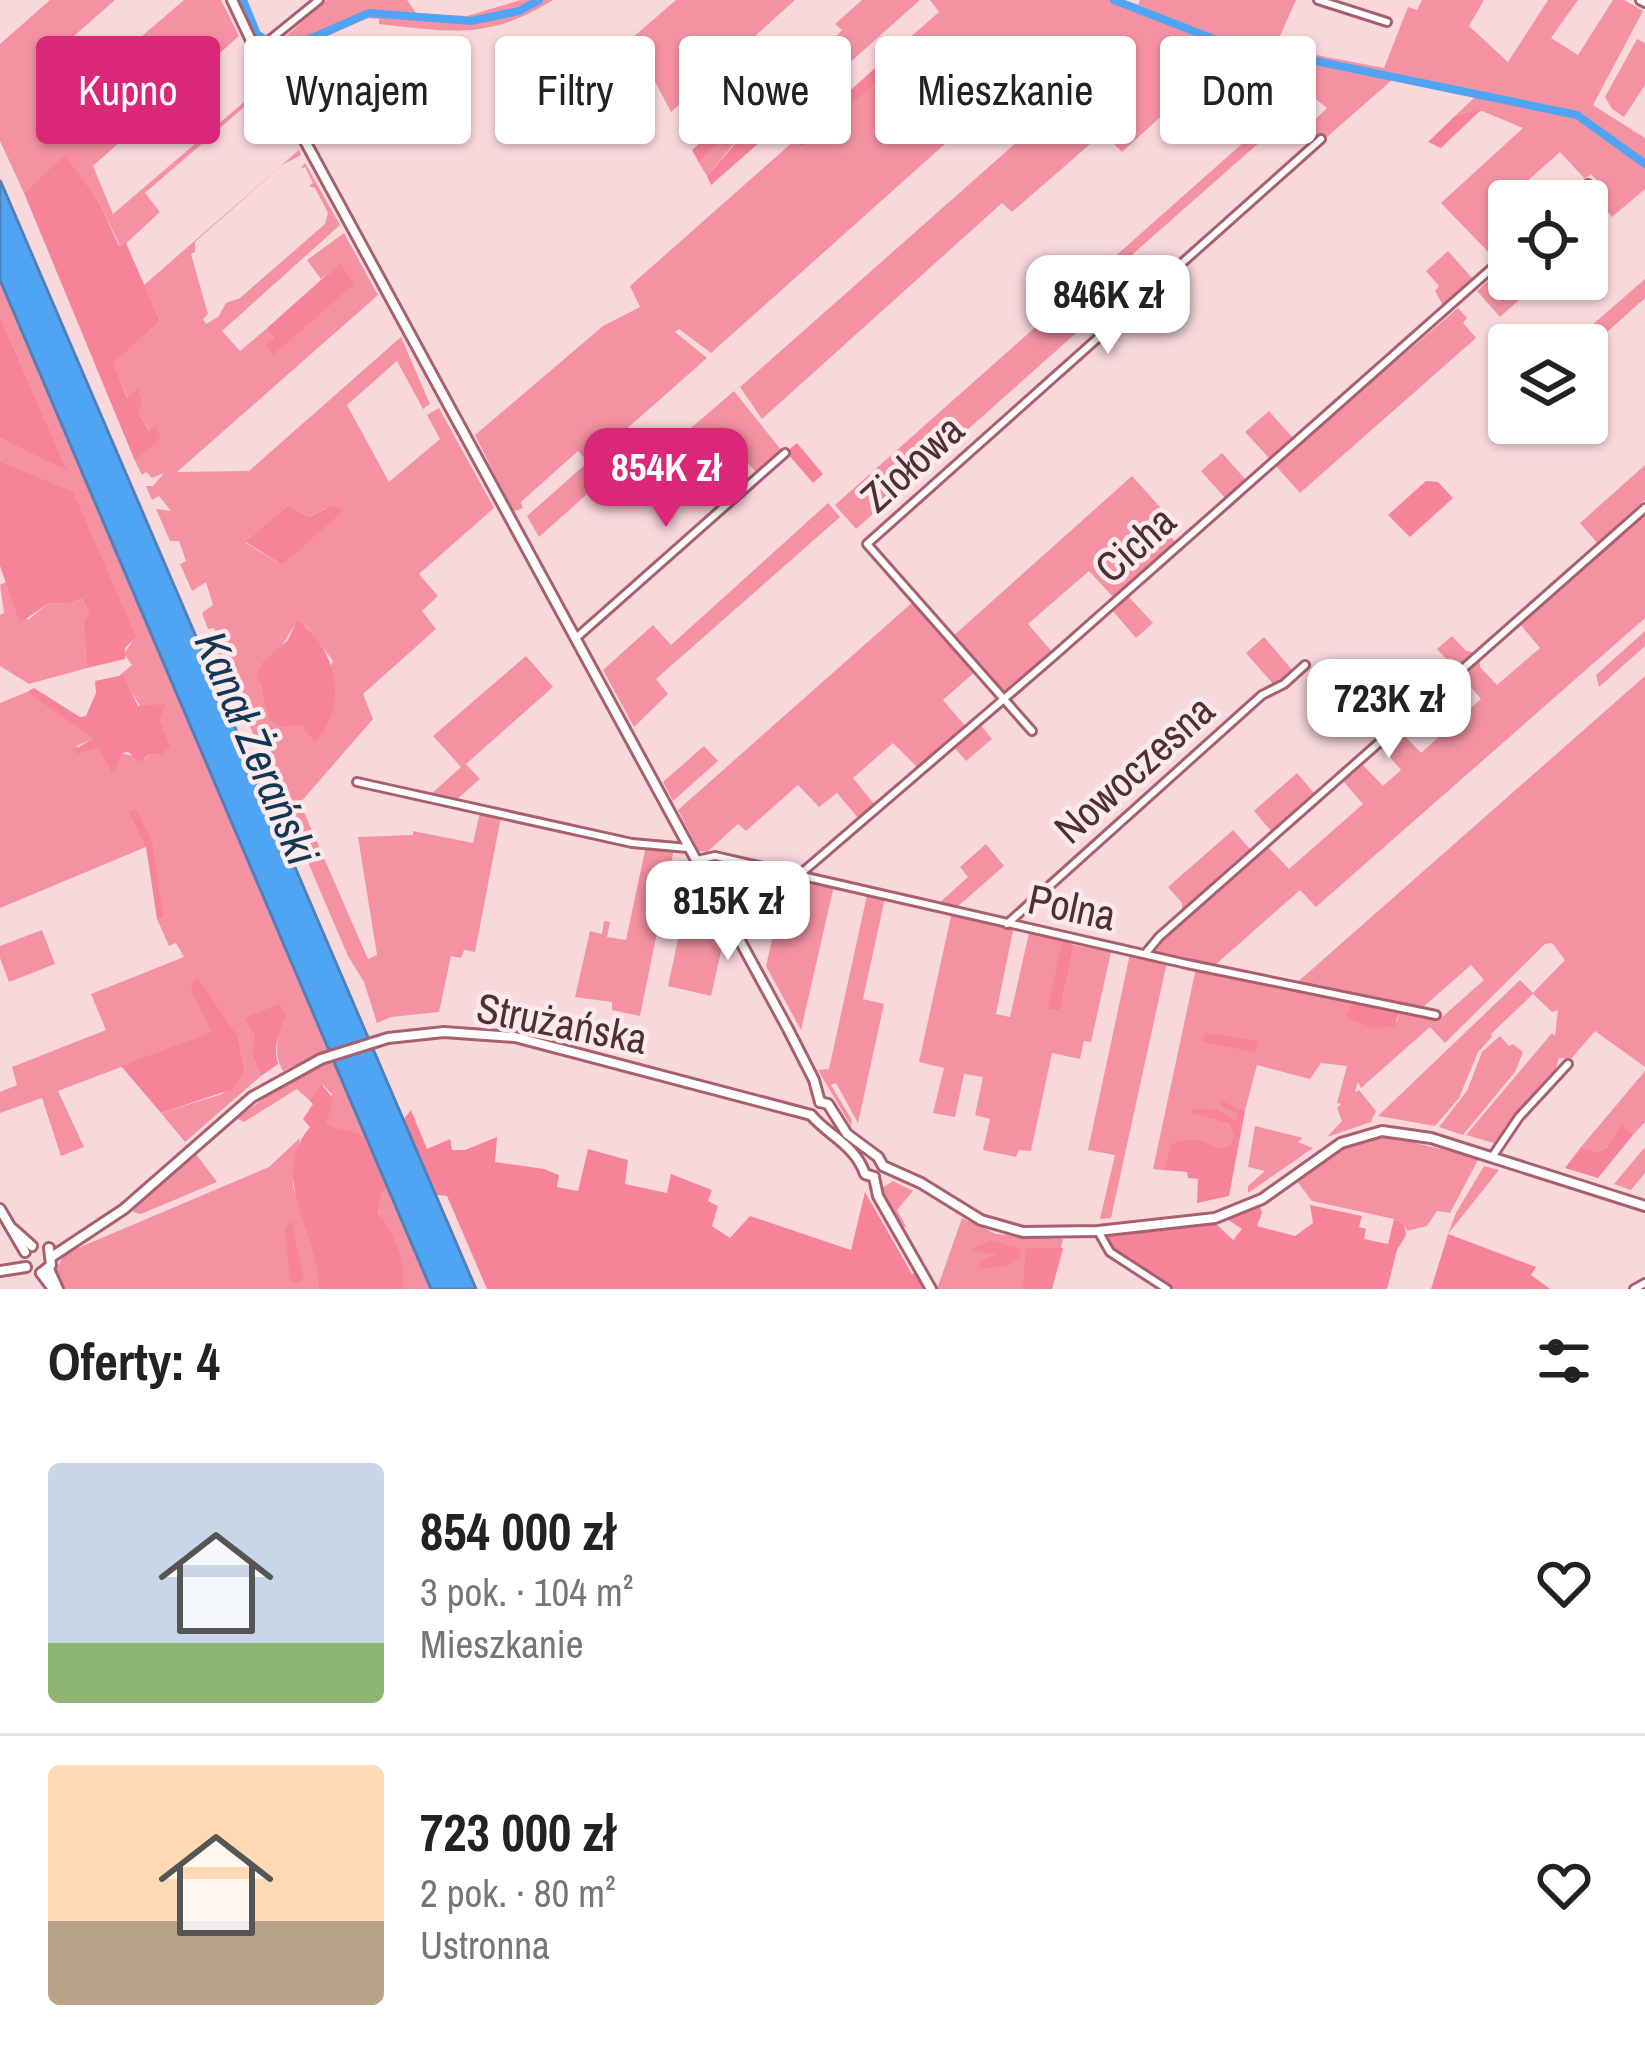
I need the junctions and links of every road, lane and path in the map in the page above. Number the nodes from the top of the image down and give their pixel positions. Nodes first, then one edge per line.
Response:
1 (232, 0) edge
2 (319, 0) edge
3 (1318, 0) edge
4 (1341, 3) edge
5 (1388, 22) dead end
6 (249, 36) edge
7 (275, 36) edge
8 (1321, 139) dead end
9 (307, 144) edge
10 (1488, 272) edge
11 (785, 454) dead end
12 (1645, 508) edge
13 (576, 639) junction
14 (1305, 665) dead end
15 (1004, 699) junction
16 (1032, 731) dead end
17 (357, 782) dead end
18 (690, 849) junction
19 (697, 860) junction
20 (798, 876) junction
21 (1007, 923) junction
22 (1145, 954) junction
23 (1436, 1015) dead end
24 (1568, 1064) dead end
25 (820, 1102) junction
26 (811, 1115) junction
27 (832, 1115) junction
28 (821, 1124) junction
29 (871, 1155) junction
30 (1492, 1157) junction
31 (862, 1163) junction
32 (883, 1166) junction
33 (874, 1177) junction
34 (1645, 1206) edge
35 (0, 1209) edge
36 (1098, 1231) junction
37 (51, 1252) junction
38 (27, 1256) junction
39 (0, 1270) edge
40 (45, 1271) junction
41 (1645, 1283) edge
42 (56, 1289) edge
43 (931, 1289) edge
44 (1167, 1289) edge
45 (1634, 1289) edge

1 - 6 main road
2 - 7 street
3 - 4 street
4 - 5 street
8 - 15 street, Ziołowa
9 - 13 main road
10 - 15 street, Cicha
11 - 13 street
12 - 22 street
13 - 18 main road
14 - 21 street, Nowoczesna
15 - 16 street
15 - 20 street, Cicha
17 - 18 street
18 - 19 main road
19 - 20 street, Polna
19 - 25 main road
20 - 21 street, Polna
21 - 22 street, Polna
22 - 23 street, Polna
24 - 30 street
25 - 26 main road
25 - 27 main road
26 - 28 main road
26 - 37 main road, Strużańska
27 - 28 main road
27 - 29 main road
28 - 31 main road
29 - 31 main road
29 - 32 main road
30 - 34 main road
30 - 36 main road
31 - 33 main road
32 - 33 main road
32 - 36 main road
33 - 43 main road
35 - 38 main road
36 - 44 street
37 - 38 main road
37 - 40 main road
38 - 39 main road
38 - 40 main road
40 - 42 main road
41 - 45 street

